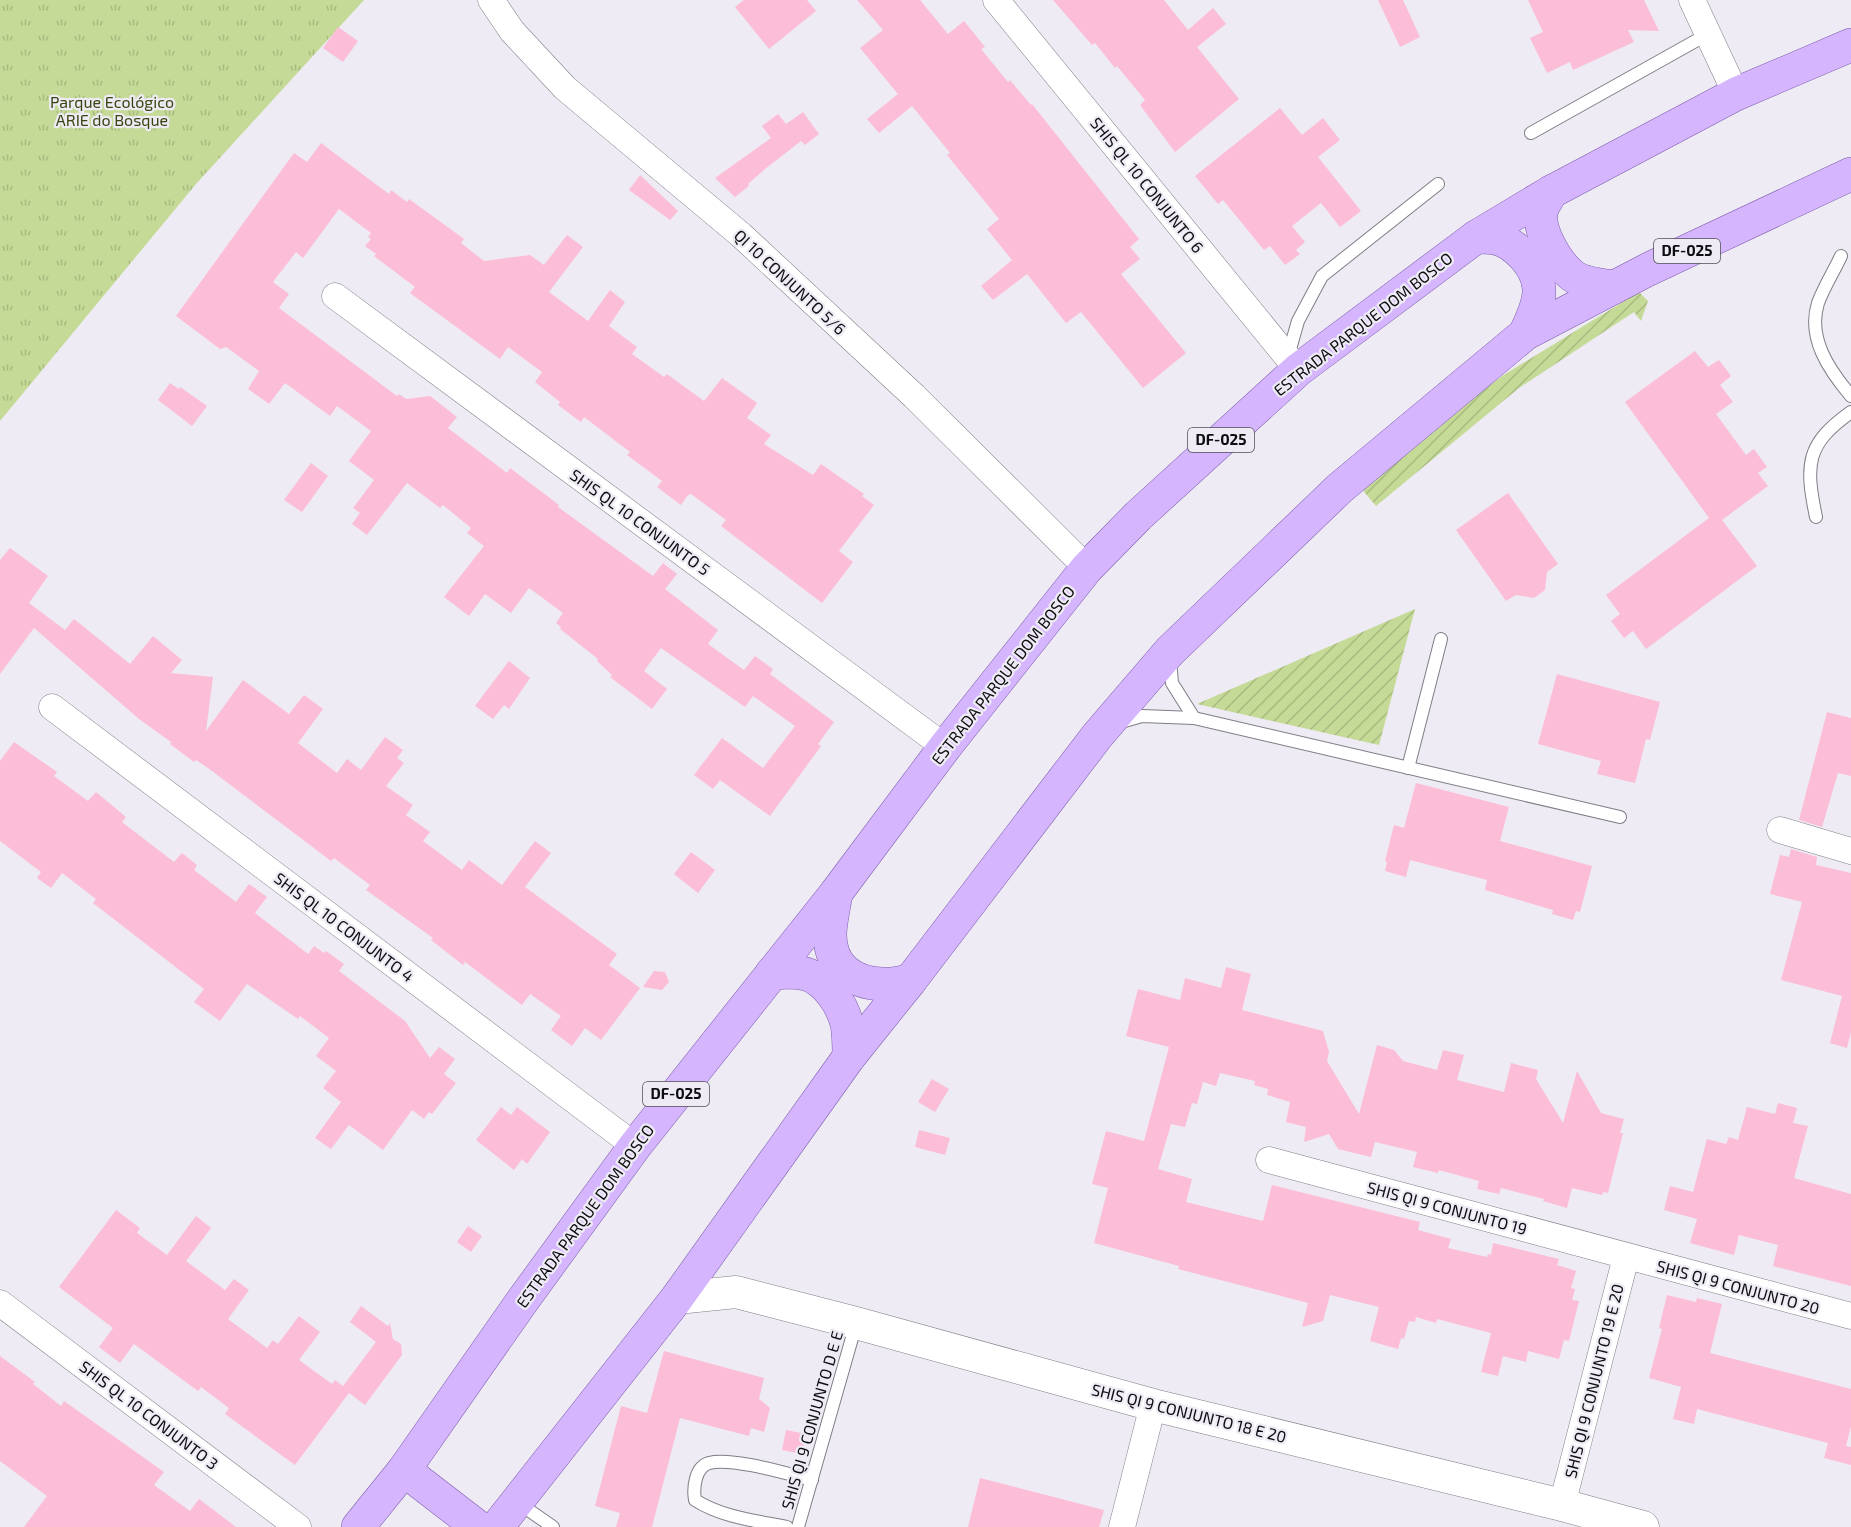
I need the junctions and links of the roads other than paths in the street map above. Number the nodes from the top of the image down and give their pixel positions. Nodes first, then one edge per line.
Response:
1 (491, 0) edge
2 (996, 0) edge
3 (1692, 0) edge
4 (1708, 34) junction
5 (1851, 45) edge
6 (1736, 94) junction
7 (1531, 133) dead end
8 (1851, 174) edge
9 (1438, 184) dead end
10 (1551, 192) junction
11 (1476, 237) junction
12 (1841, 256) dead end
13 (1614, 287) junction
14 (335, 296) dead end
15 (1525, 334) junction
16 (1293, 364) junction
17 (1851, 396) edge
18 (1851, 412) edge
19 (1816, 517) dead end
20 (1087, 568) junction
21 (1441, 639) dead end
22 (1170, 651) junction
23 (52, 707) dead end
24 (1194, 718) junction
25 (1097, 736) junction
26 (945, 747) junction
27 (1408, 768) junction
28 (1620, 817) dead end
29 (1780, 830) dead end
30 (1851, 851) edge
31 (836, 893) junction
32 (772, 973) junction
33 (910, 981) junction
34 (849, 1058) junction
35 (635, 1146) junction
36 (1269, 1160) dead end
37 (715, 1245) junction
38 (1626, 1257) junction
39 (736, 1292) junction
40 (677, 1299) junction
41 (0, 1303) edge
42 (1851, 1316) edge
43 (856, 1323) junction
44 (1153, 1405) junction
45 (404, 1470) junction
46 (812, 1480) junction
47 (516, 1501) junction
48 (1562, 1505) junction
49 (298, 1527) edge
50 (358, 1527) edge
51 (478, 1527) edge
52 (496, 1527) edge
53 (554, 1527) edge
54 (787, 1527) edge
55 (798, 1527) edge
56 (1122, 1527) edge
57 (1643, 1527) edge

1 - 20 street, QI 10 CONJUNTO 5/6
2 - 16 street, SHIS QL 10 CONJUNTO 6
3 - 4 street
4 - 6 street
4 - 7 lane
5 - 6 main road, ESTRADA PARQUE DOM BOSCO / DF-025
6 - 10 main road, ESTRADA PARQUE DOM BOSCO / DF-025
8 - 13 main road, DF-025
9 - 16 lane
10 - 11 main road, ESTRADA PARQUE DOM BOSCO / DF-025
10 - 13 main road
11 - 15 main road
11 - 16 main road, ESTRADA PARQUE DOM BOSCO / DF-025
12 - 17 lane
13 - 15 main road, DF-025
14 - 26 street, SHIS QL 10 CONJUNTO 5
15 - 22 main road, DF-025
16 - 20 main road, ESTRADA PARQUE DOM BOSCO / DF-025
18 - 19 lane
20 - 26 main road, ESTRADA PARQUE DOM BOSCO / DF-025
21 - 27 lane
22 - 24 lane
22 - 25 main road, DF-025
23 - 35 street, SHIS QL 10 CONJUNTO 4
24 - 25 lane
24 - 27 lane
25 - 33 main road, DF-025
26 - 31 main road, ESTRADA PARQUE DOM BOSCO / DF-025
27 - 28 lane
29 - 30 street
31 - 32 main road, ESTRADA PARQUE DOM BOSCO / DF-025
31 - 33 main road
32 - 34 main road
32 - 35 main road, ESTRADA PARQUE DOM BOSCO / DF-025
33 - 34 main road, DF-025
34 - 37 main road, DF-025
35 - 45 main road, ESTRADA PARQUE DOM BOSCO / DF-025
36 - 38 street, SHIS QI 9 CONJUNTO 19
37 - 39 street
37 - 40 main road, DF-025
38 - 42 street, SHIS QI 9 CONJUNTO 20
38 - 48 street, SHIS QI 9 CONJUNTO 19 E 20
39 - 40 street, SHIS QI 9 CONJUNTO 18 E 20
39 - 43 street, SHIS QI 9 CONJUNTO 18 E 20
40 - 47 main road, DF-025
41 - 49 street, SHIS QL 10 CONJUNTO 3
43 - 44 street, SHIS QI 9 CONJUNTO 18 E 20
43 - 46 lane, SHIS QI 9 CONJUNTO D E E
44 - 48 street, SHIS QI 9 CONJUNTO 18 E 20
44 - 56 street
45 - 50 main road, ESTRADA PARQUE DOM BOSCO / DF-025
45 - 51 main road
46 - 54 lane
46 - 55 lane, SHIS QI 9 CONJUNTO D E E
47 - 52 main road, DF-025
47 - 53 lane
48 - 57 street, SHIS QI 9 CONJUNTO 18 E 20

